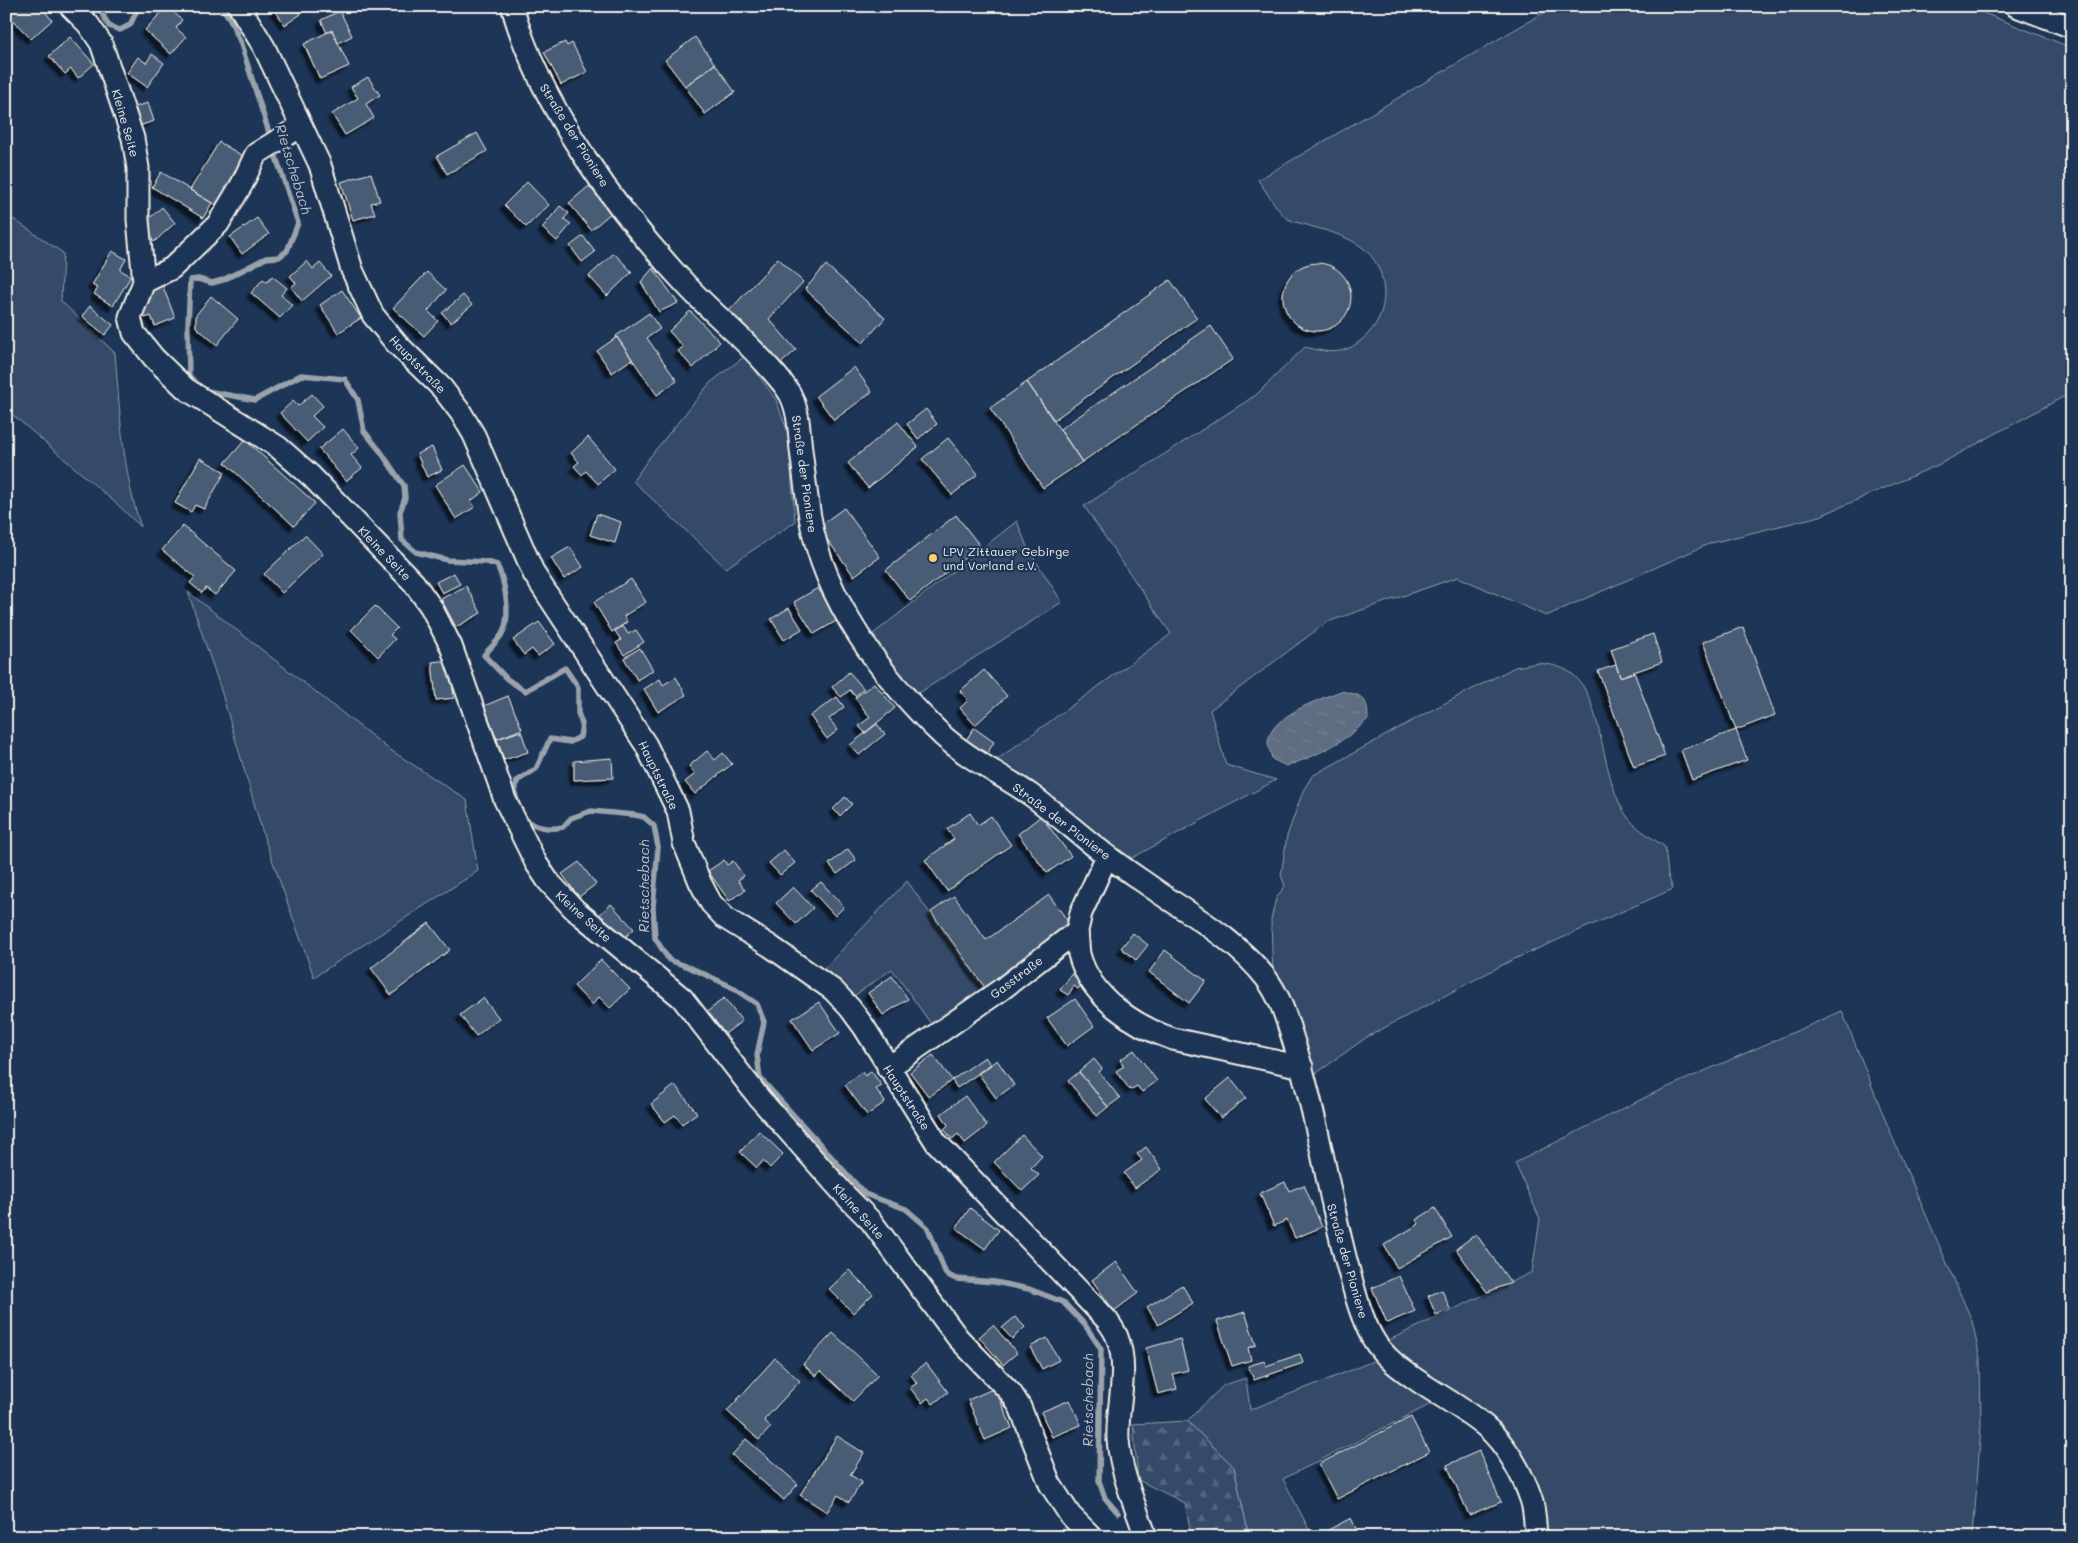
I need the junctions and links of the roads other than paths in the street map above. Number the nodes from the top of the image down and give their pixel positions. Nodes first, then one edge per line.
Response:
1 (70, 6) edge
2 (239, 6) edge
3 (512, 6) edge
4 (2016, 6) edge
5 (2072, 27) edge
6 (294, 131) junction
7 (144, 282) junction
8 (1107, 856) junction
9 (1077, 931) junction
10 (1302, 1066) junction
11 (888, 1068) junction
12 (1092, 1537) edge
13 (1146, 1537) edge
14 (1536, 1537) edge

1 - 7 street, Kleine Seite
2 - 6 street, Hauptstraße
3 - 8 street, Straße der Pioniere
4 - 5 street
6 - 7 street
6 - 11 street, Hauptstraße
7 - 12 street, Kleine Seite
8 - 9 street
8 - 10 street, Straße der Pioniere
9 - 10 street
9 - 11 street, Gasstraße
10 - 14 street, Straße der Pioniere
11 - 13 street, Hauptstraße

